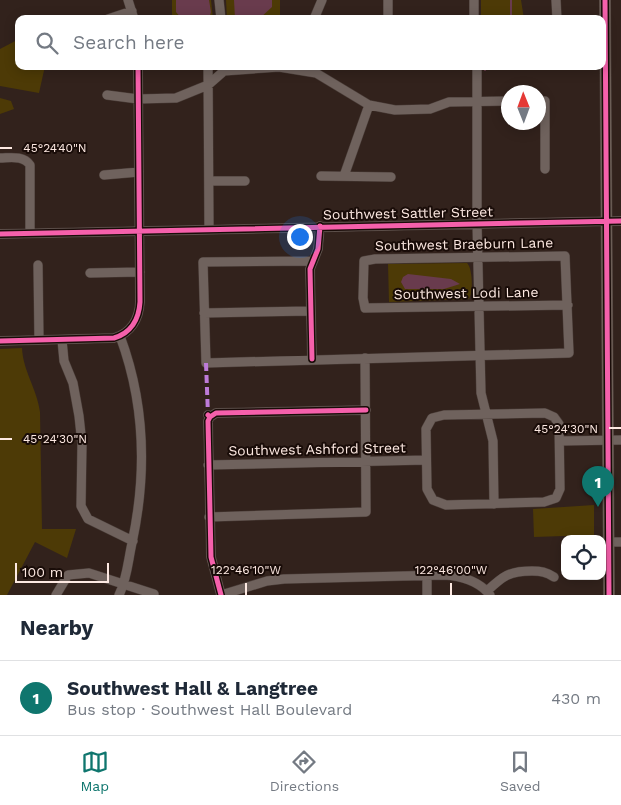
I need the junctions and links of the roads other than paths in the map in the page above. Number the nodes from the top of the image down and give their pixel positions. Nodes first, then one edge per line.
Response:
1 (128, 0) edge
2 (219, 0) edge
3 (322, 0) edge
4 (388, 0) edge
5 (474, 0) edge
6 (556, 0) edge
7 (605, 0) edge
8 (133, 15) edge
9 (221, 15) edge
10 (316, 15) edge
11 (388, 15) edge
12 (474, 15) edge
13 (557, 15) edge
14 (605, 15) edge
15 (138, 70) edge
16 (208, 70) edge
17 (233, 70) edge
18 (317, 70) edge
19 (477, 70) edge
20 (606, 70) edge
21 (208, 85) junction
22 (107, 95) dead end
23 (138, 100) junction
24 (477, 101) junction
25 (501, 101) edge
26 (369, 104) junction
27 (545, 130) edge
28 (0, 158) edge
29 (545, 169) dead end
30 (139, 172) junction
31 (104, 175) dead end
32 (321, 176) dead end
33 (344, 176) junction
34 (391, 177) dead end
35 (208, 181) junction
36 (245, 181) dead end
37 (621, 220) edge
38 (607, 221) junction
39 (477, 223) junction
40 (320, 226) junction
41 (209, 228) junction
42 (140, 231) junction
43 (30, 233) junction
44 (0, 234) edge
45 (479, 257) junction
46 (312, 261) junction
47 (38, 265) dead end
48 (140, 272) junction
49 (90, 274) dead end
50 (568, 305) junction
51 (478, 306) junction
52 (365, 308) joint
53 (310, 311) junction
54 (204, 313) junction
55 (120, 336) junction
56 (39, 340) junction
57 (62, 340) junction
58 (0, 341) edge
59 (480, 356) junction
60 (365, 358) junction
61 (312, 360) junction
62 (366, 410) junction
63 (486, 414) junction
64 (608, 440) junction
65 (621, 440) edge
66 (560, 442) junction
67 (426, 460) junction
68 (366, 461) junction
69 (208, 465) junction
70 (494, 504) junction
71 (209, 517) junction
72 (133, 541) junction
73 (609, 542) junction
74 (621, 542) edge
75 (427, 576) junction
76 (554, 577) dead end
77 (124, 585) junction
78 (488, 593) edge
79 (154, 594) edge
80 (56, 595) edge
81 (119, 595) edge
82 (221, 595) edge
83 (427, 595) edge
84 (609, 595) edge

1 - 8 street
2 - 9 street
3 - 10 street
4 - 11 street
5 - 12 street
6 - 13 street
7 - 14 main road
15 - 23 street
16 - 21 street
17 - 21 street
18 - 26 street
19 - 24 street
20 - 38 main road
21 - 23 street
21 - 35 street
22 - 23 street
23 - 30 street
24 - 25 street
24 - 26 street
24 - 39 street
26 - 33 street
27 - 29 street
28 - 43 street
30 - 31 street
30 - 42 street
32 - 33 street
33 - 34 street
35 - 36 street
35 - 41 street
37 - 38 street, Southwest Sattler Street
38 - 39 street, Southwest Sattler Street
38 - 64 main road
39 - 40 street, Southwest Sattler Street
39 - 45 street
40 - 41 street, Southwest Sattler Street
40 - 46 street
41 - 42 street, Southwest Sattler Street
42 - 43 street, Southwest Sattler Street
42 - 48 street
43 - 44 street, Southwest Sattler Street
45 - 50 street, Southwest Braeburn Lane
45 - 51 street
45 - 52 street, Southwest Braeburn Lane
46 - 53 street
46 - 54 street
47 - 56 street
48 - 49 street
48 - 55 street
50 - 51 street, Southwest Lodi Lane
50 - 59 street
51 - 52 street, Southwest Lodi Lane
51 - 59 street
53 - 54 street
53 - 61 street
54 - 61 street
55 - 57 street
55 - 72 street
56 - 57 street
56 - 58 street
57 - 72 street
59 - 60 street
59 - 63 street
60 - 61 street
60 - 62 street
62 - 68 street
62 - 69 street
63 - 66 street
63 - 67 street
63 - 70 street
64 - 65 street
64 - 66 street
64 - 73 main road
66 - 70 street
67 - 68 street, Southwest Ashford Street
67 - 70 street
68 - 69 street, Southwest Ashford Street
68 - 71 street
69 - 71 street
71 - 82 street
72 - 77 street
73 - 74 street
73 - 84 main road
75 - 78 street
75 - 82 street
75 - 83 street
76 - 78 street
77 - 79 street
77 - 80 street
77 - 81 street

